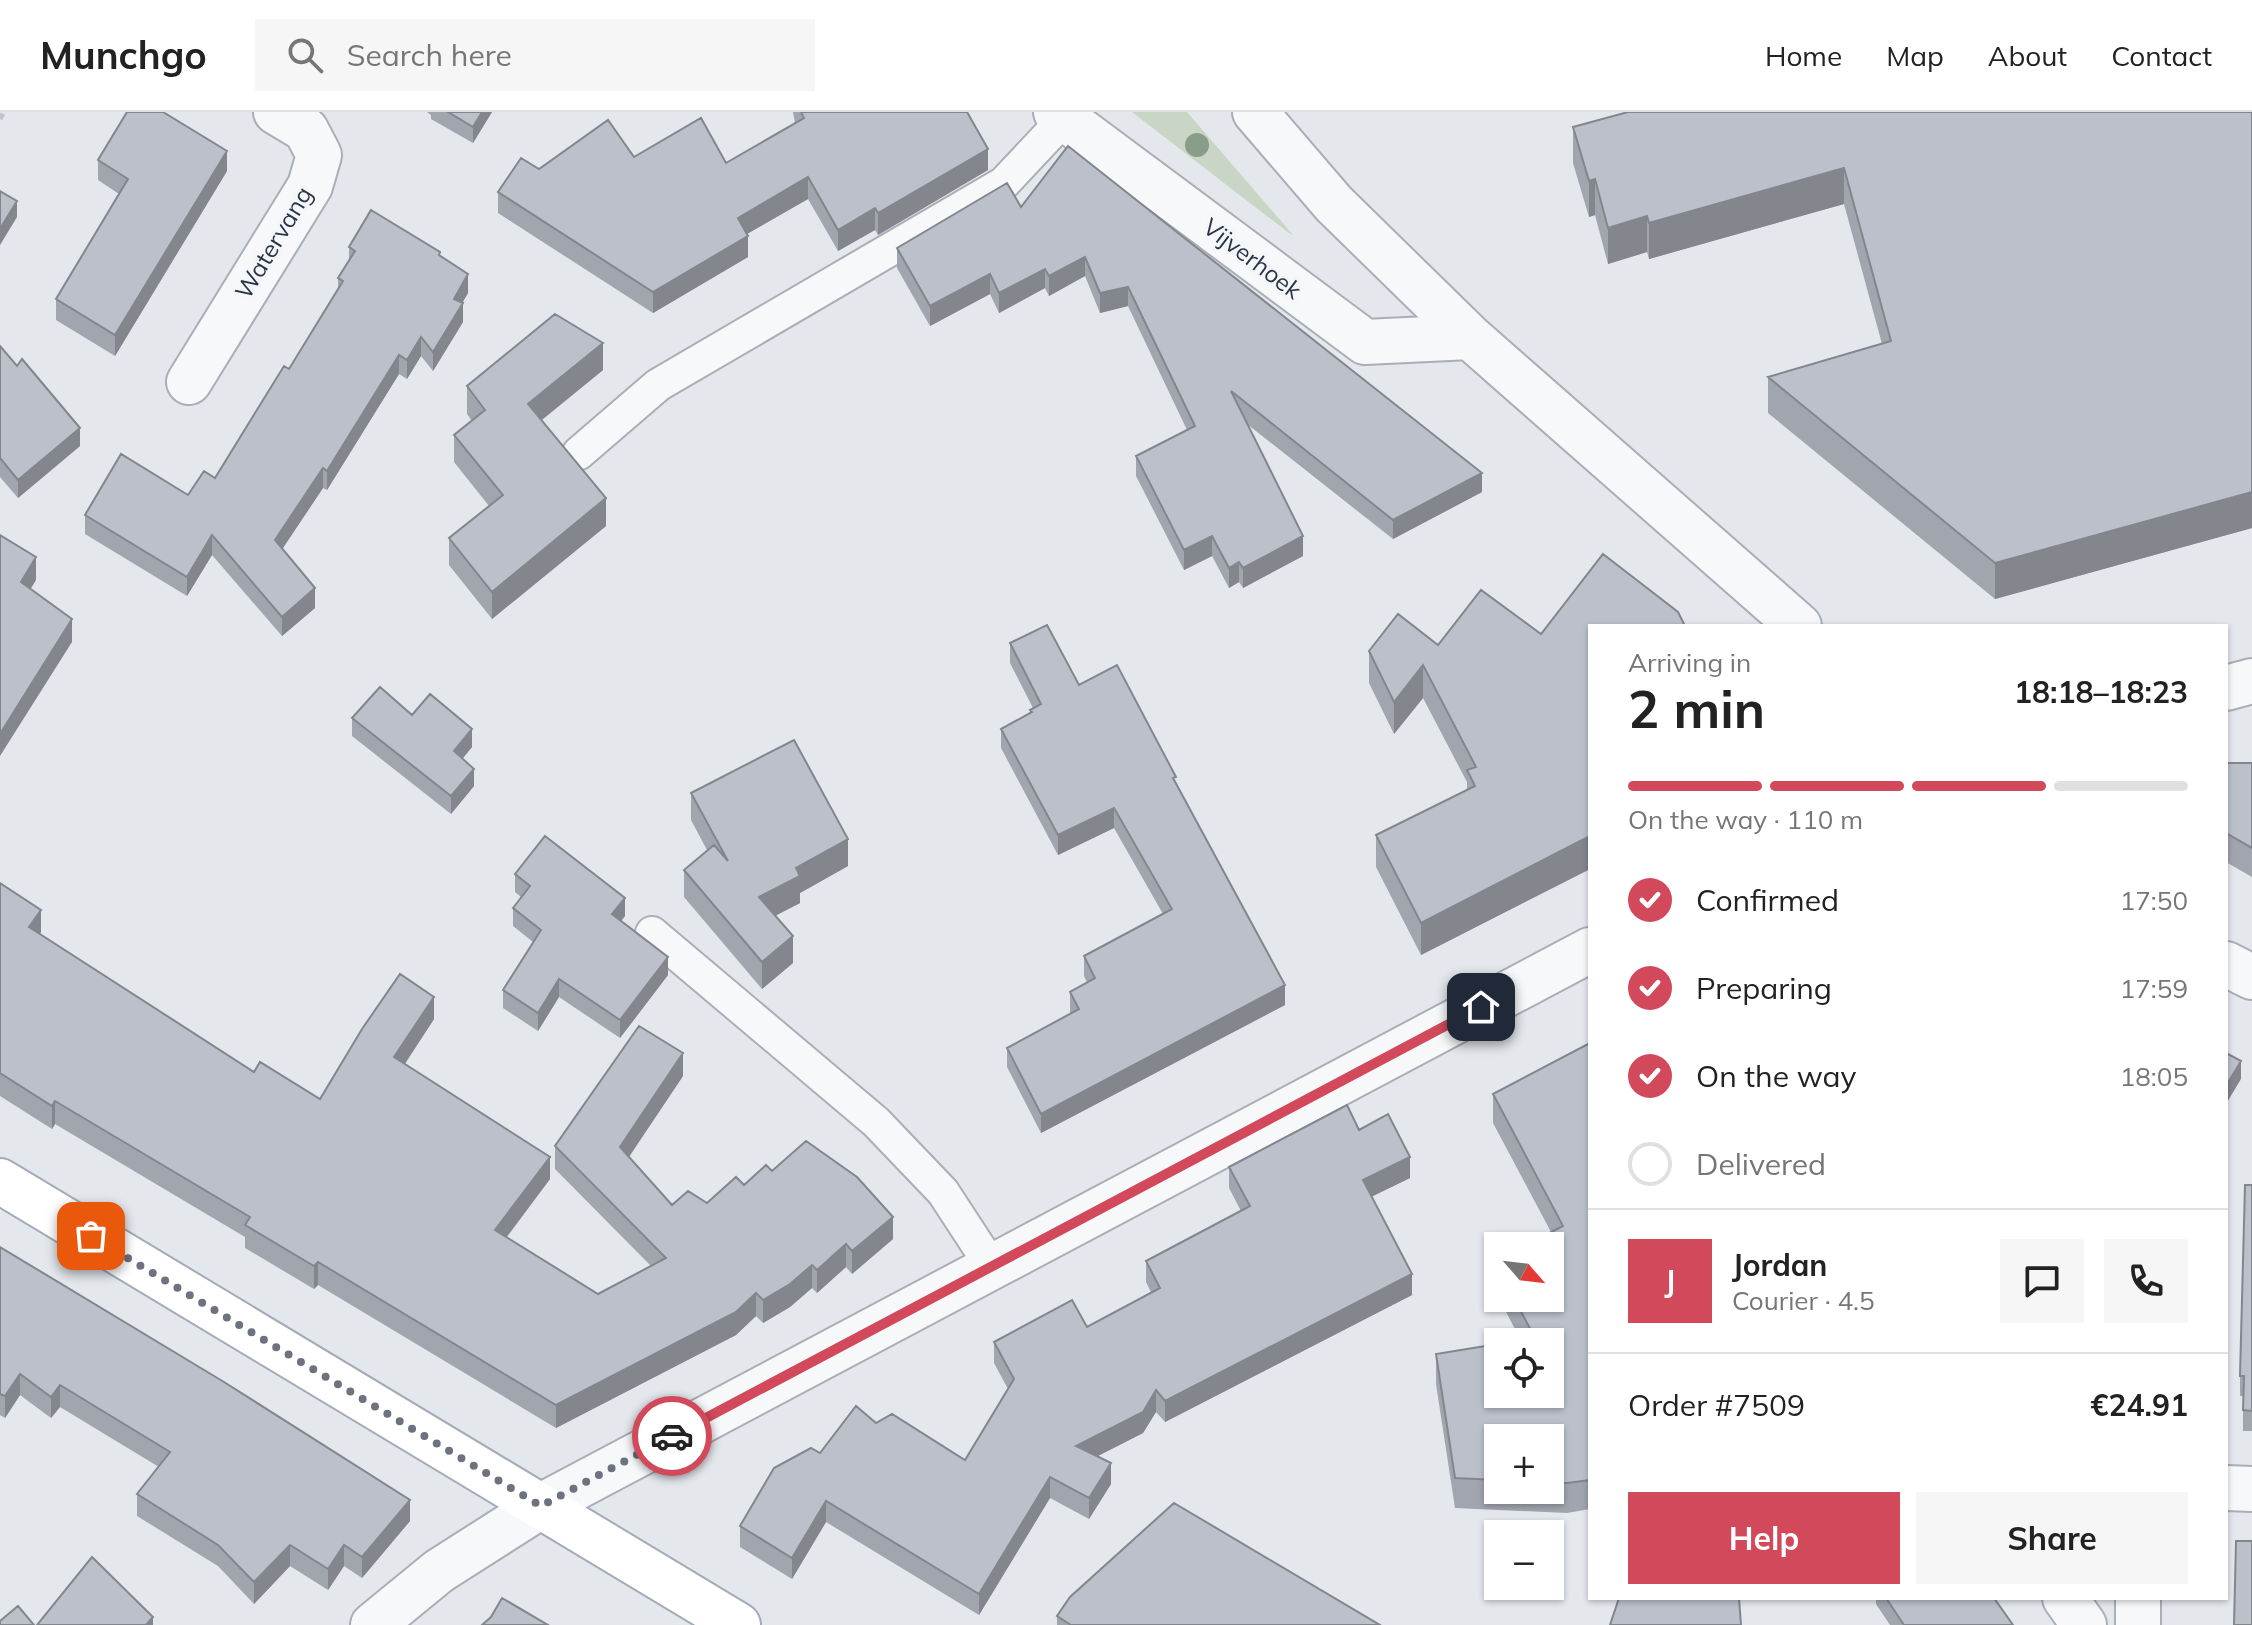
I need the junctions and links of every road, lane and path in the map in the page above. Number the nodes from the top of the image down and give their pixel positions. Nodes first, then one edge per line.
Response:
1 (4, 112) edge
2 (276, 112) edge
3 (1255, 112) edge
4 (1060, 115) edge
5 (0, 119) edge
6 (1470, 337) junction
7 (189, 382) dead end
8 (579, 453) dead end
9 (1797, 624) edge
10 (2252, 681) edge
11 (2228, 687) edge
12 (652, 933) dead end
13 (1588, 951) edge
14 (2228, 965) edge
15 (2252, 977) edge
16 (0, 1181) edge
17 (992, 1267) junction
18 (2228, 1488) edge
19 (2252, 1489) edge
20 (541, 1506) junction
21 (2066, 1600) edge
22 (2138, 1600) edge
23 (373, 1625) edge
24 (738, 1625) edge
25 (2084, 1625) edge
26 (2138, 1625) edge

1 - 5 path
2 - 7 street, Watervang
3 - 6 street
4 - 6 street, Vijverhoek
4 - 8 lane
6 - 9 street
10 - 11 street
12 - 17 lane
13 - 17 street
14 - 15 street
16 - 20 main road
17 - 20 street
18 - 19 street
20 - 23 street
20 - 24 main road
21 - 25 street
22 - 26 street

